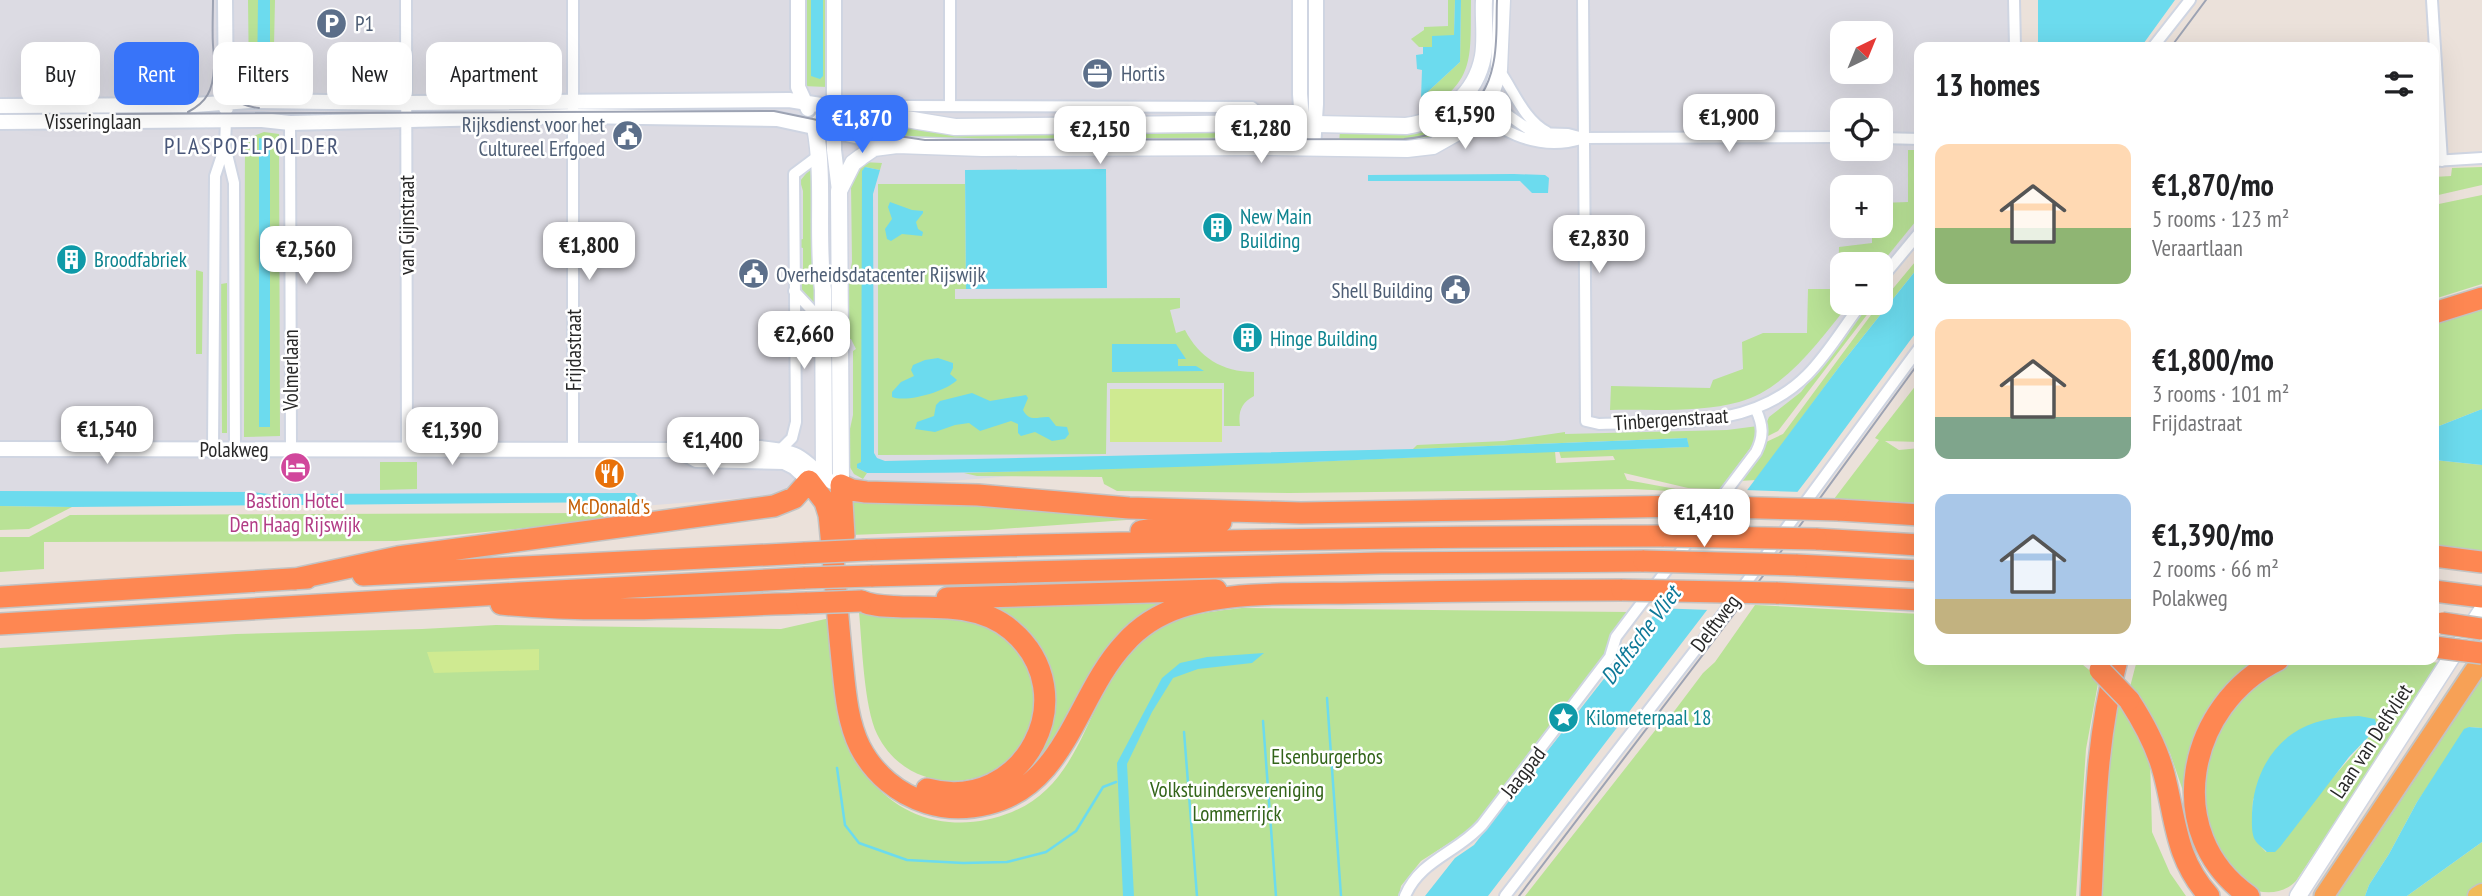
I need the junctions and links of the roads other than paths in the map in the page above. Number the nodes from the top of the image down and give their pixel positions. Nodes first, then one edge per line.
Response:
1 (225, 0) edge
2 (406, 0) edge
3 (572, 0) edge
4 (798, 0) edge
5 (834, 0) edge
6 (950, 0) edge
7 (1300, 0) edge
8 (1316, 0) edge
9 (1484, 0) edge
10 (1502, 0) edge
11 (1583, 0) edge
12 (2014, 0) edge
13 (2190, 0) edge
14 (2432, 0) edge
15 (225, 42) edge
16 (406, 42) edge
17 (2015, 42) edge
18 (2156, 42) edge
19 (2434, 42) edge
20 (1499, 70) junction
21 (1465, 93) junction
22 (573, 101) junction
23 (412, 103) edge
24 (805, 103) junction
25 (213, 104) edge
26 (226, 105) edge
27 (407, 105) edge
28 (0, 106) edge
29 (898, 106) dead end
30 (950, 106) junction
31 (833, 107) junction
32 (1484, 107) junction
33 (573, 116) junction
34 (226, 120) junction
35 (406, 121) junction
36 (0, 122) edge
37 (290, 123) junction
38 (930, 123) junction
39 (1272, 123) junction
40 (1309, 124) junction
41 (815, 127) junction
42 (834, 131) junction
43 (1550, 133) junction
44 (1583, 138) junction
45 (1830, 138) edge
46 (1893, 138) edge
47 (1914, 139) edge
48 (897, 145) junction
49 (225, 146) junction
50 (1309, 148) junction
51 (818, 156) junction
52 (2482, 158) edge
53 (2439, 161) edge
54 (839, 191) junction
55 (1914, 239) edge
56 (234, 264) junction
57 (214, 265) junction
58 (1893, 265) edge
59 (794, 291) junction
60 (2482, 298) edge
61 (2439, 311) edge
62 (1853, 315) edge
63 (823, 322) junction
64 (1914, 355) edge
65 (1756, 410) junction
66 (0, 449) edge
67 (214, 449) junction
68 (235, 449) junction
69 (290, 449) junction
70 (407, 449) junction
71 (573, 449) junction
72 (678, 450) junction
73 (780, 450) junction
74 (822, 478) junction
75 (1301, 513) junction
76 (1914, 515) edge
77 (1063, 544) junction
78 (1914, 545) edge
79 (2439, 557) edge
80 (2481, 562) edge
81 (1914, 571) edge
82 (295, 579) junction
83 (2439, 592) edge
84 (1277, 594) junction
85 (0, 597) edge
86 (433, 597) junction
87 (2482, 597) edge
88 (1914, 601) edge
89 (869, 603) junction
90 (2482, 610) edge
91 (2439, 623) edge
92 (0, 624) edge
93 (2482, 629) edge
94 (2439, 648) edge
95 (2482, 653) edge
96 (2482, 659) edge
97 (2102, 665) edge
98 (2103, 665) edge
99 (2270, 665) edge
100 (2482, 893) edge
101 (1405, 896) edge
102 (1506, 896) edge
103 (2091, 896) edge
104 (2208, 896) edge
105 (2249, 896) edge
106 (2298, 896) edge
107 (2324, 896) edge
108 (2477, 896) edge

1 - 15 street
2 - 16 street, van Gijnstraat
3 - 22 street, Frijdastraat
4 - 24 street
5 - 31 street
6 - 30 street
7 - 40 street
8 - 40 street
9 - 21 main road
10 - 20 main road
11 - 44 street
12 - 17 street
13 - 18 street
14 - 19 street
20 - 32 main road
20 - 43 street
21 - 32 street
21 - 40 main road
22 - 23 street, Visseringlaan
22 - 24 street, Visseringlaan
22 - 33 street, Frijdastraat
24 - 31 street, Visseringlaan
24 - 41 street
25 - 28 street, Visseringlaan
26 - 34 street
27 - 35 street, van Gijnstraat
29 - 30 street
30 - 38 street
30 - 39 street
31 - 38 main road
31 - 41 main road
31 - 42 street
32 - 43 street
32 - 44 street
32 - 50 main road
33 - 35 street, Visseringlaan
33 - 41 street, Visseringlaan
33 - 71 street, Frijdastraat
34 - 36 street, Visseringlaan
34 - 37 street, Visseringlaan
34 - 49 street
35 - 37 street, Visseringlaan
35 - 70 street, van Gijnstraat
37 - 69 street, Volmerlaan
38 - 39 main road
39 - 40 main road
40 - 50 street
41 - 42 street, Visseringlaan
41 - 51 main road
42 - 48 street, Visseringlaan
42 - 54 street
43 - 44 street
44 - 45 street
44 - 65 street, Tinbergenstraat
46 - 47 street
48 - 50 main road
48 - 54 main road
49 - 56 street
49 - 57 street
51 - 59 street
51 - 63 main road
52 - 53 street
54 - 74 main road
55 - 58 street
56 - 57 street
56 - 68 street
57 - 67 street
59 - 63 street
59 - 73 street
60 - 61 highway
62 - 65 street
63 - 74 main road
64 - 102 street, Delftweg
65 - 101 street, Jaagpad
66 - 67 street, Polakweg
67 - 68 street, Polakweg
68 - 69 street, Polakweg
69 - 70 street, Polakweg
70 - 71 street, Polakweg
71 - 72 street, Polakweg
72 - 73 street, Polakweg
72 - 74 street, Polakweg
73 - 74 street, Polakweg
74 - 75 highway
74 - 82 highway
74 - 84 highway
74 - 89 highway
75 - 76 highway, bridge
75 - 77 highway
77 - 78 highway, bridge
77 - 82 highway, bridge
79 - 80 highway
81 - 86 highway, bridge
82 - 85 highway
83 - 87 highway
84 - 88 highway, bridge
84 - 89 highway
86 - 89 highway, bridge
86 - 92 highway
90 - 106 main road, Laan van Delfvliet
91 - 93 highway, bridge
94 - 95 highway, bridge
96 - 107 highway
97 - 103 highway
98 - 104 highway, bridge
99 - 105 highway
100 - 108 main road

